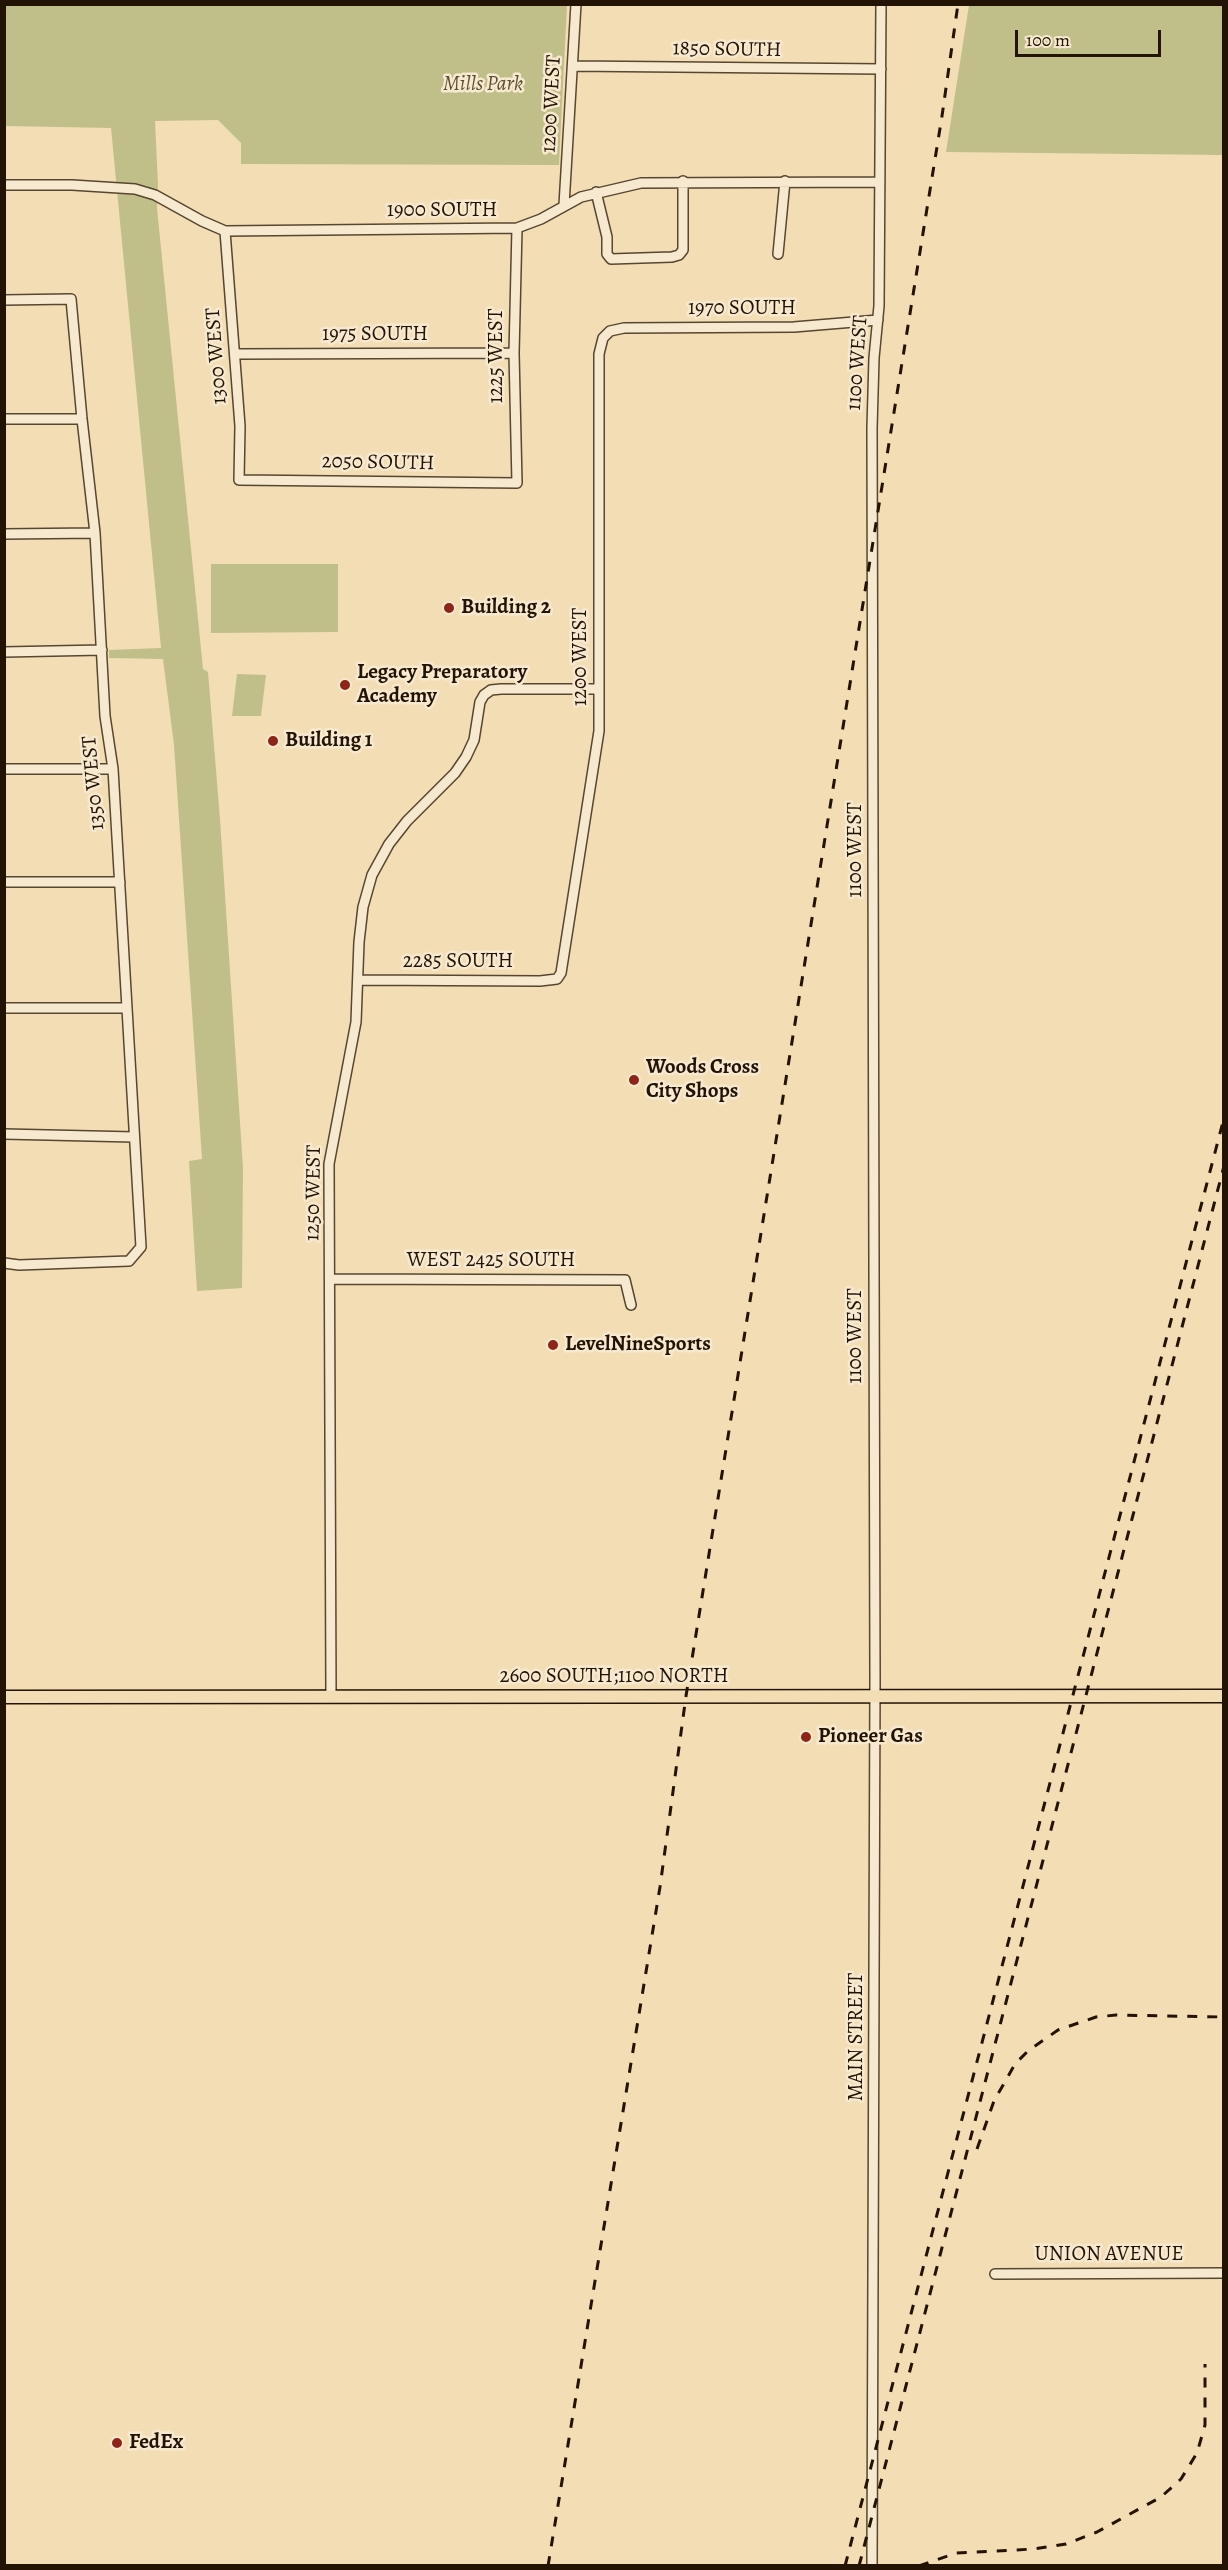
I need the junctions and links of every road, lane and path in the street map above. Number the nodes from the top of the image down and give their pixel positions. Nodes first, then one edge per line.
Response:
1 (576, 4) edge
2 (881, 4) edge
3 (573, 66) junction
4 (881, 69) junction
5 (683, 181) junction
6 (785, 181) junction
7 (880, 182) junction
8 (4, 185) edge
9 (596, 192) junction
10 (564, 205) junction
11 (517, 228) junction
12 (225, 231) junction
13 (778, 254) dead end
14 (4, 300) edge
15 (878, 320) junction
16 (606, 334) joint
17 (514, 353) junction
18 (236, 354) junction
19 (4, 419) edge
20 (82, 419) junction
21 (239, 480) joint
22 (517, 483) joint
23 (95, 533) junction
24 (4, 534) edge
25 (102, 650) junction
26 (4, 652) edge
27 (599, 689) junction
28 (4, 769) edge
29 (113, 769) junction
30 (4, 882) edge
31 (120, 882) junction
32 (557, 979) joint
33 (358, 980) junction
34 (4, 1008) edge
35 (127, 1008) junction
36 (4, 1134) edge
37 (134, 1137) junction
38 (4, 1263) edge
39 (331, 1279) junction
40 (631, 1305) dead end
41 (4, 1696) edge
42 (331, 1696) junction
43 (874, 1696) junction
44 (1224, 1696) edge
45 (1224, 2273) edge
46 (995, 2274) dead end
47 (874, 2378) junction
48 (872, 2565) edge
49 (878, 2565) edge

1 - 3 street, 1200 WEST
2 - 4 street, 1100 WEST
3 - 4 street, 1850 SOUTH
3 - 10 street, 1200 WEST
4 - 7 street, 1100 WEST
5 - 6 street, 1900 SOUTH
5 - 9 street, 1900 SOUTH
5 - 9 street
6 - 7 street, 1900 SOUTH
6 - 13 street
7 - 15 street, 1100 WEST
8 - 12 street, 1900 SOUTH
9 - 10 street, 1900 SOUTH
10 - 11 street, 1900 SOUTH
11 - 12 street, 1900 SOUTH
11 - 17 street, 1225 WEST
12 - 18 street, 1300 WEST
14 - 20 street, 1350 WEST
15 - 16 street, 1970 SOUTH
15 - 43 street, 1100 WEST
16 - 27 street, 1200 WEST
17 - 18 street, 1975 SOUTH
17 - 22 street, 1225 WEST
18 - 21 street, 1300 WEST
19 - 20 street
20 - 23 street, 1350 WEST
21 - 22 street, 2050 SOUTH
23 - 24 street
23 - 25 street, 1350 WEST
25 - 26 street
25 - 29 street, 1350 WEST
27 - 32 street, 1200 WEST
27 - 33 street, 1250 WEST
28 - 29 street
29 - 31 street, 1350 WEST
30 - 31 street
31 - 35 street, 1350 WEST
32 - 33 street, 2285 SOUTH
33 - 39 street, 1250 WEST
34 - 35 street
35 - 37 street, 1350 WEST
36 - 37 street
37 - 38 street, 1350 WEST
39 - 40 street, WEST 2425 SOUTH
39 - 42 street, 1250 WEST
41 - 42 main road, 2600 SOUTH;1100 NORTH
42 - 43 main road, 2600 SOUTH;1100 NORTH
43 - 44 main road, 2600 SOUTH;1100 NORTH
43 - 47 street, MAIN STREET
45 - 46 street, UNION AVENUE
47 - 48 street, MAIN STREET
47 - 49 street, MAIN STREET

